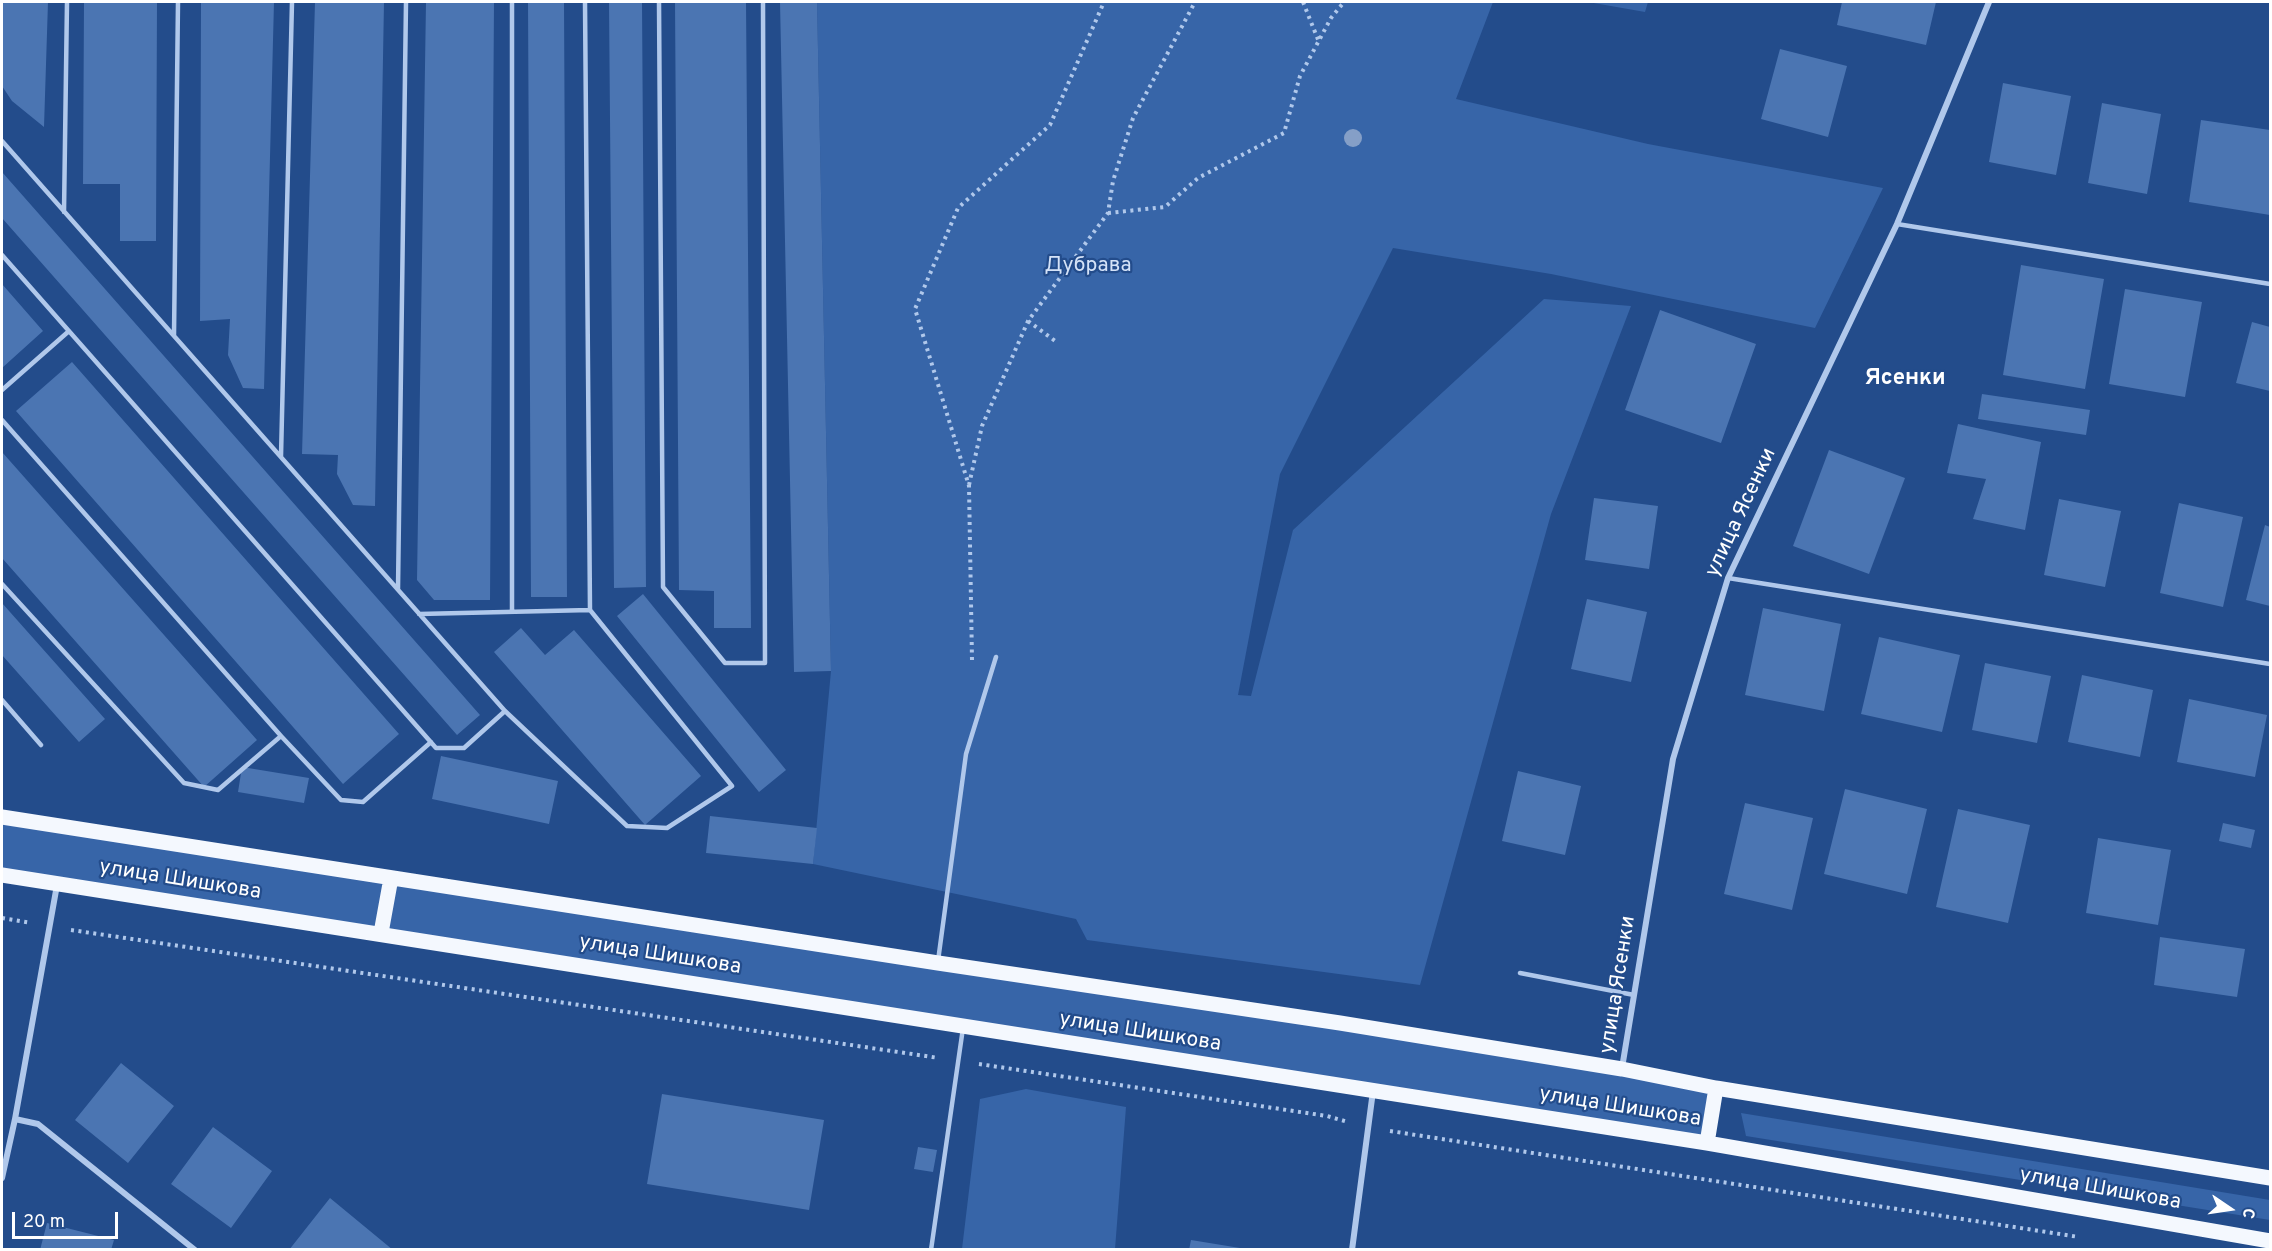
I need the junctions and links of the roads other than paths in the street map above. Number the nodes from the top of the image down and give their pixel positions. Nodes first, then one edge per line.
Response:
1 (67, 2) edge
2 (178, 2) edge
3 (292, 2) edge
4 (405, 2) edge
5 (512, 2) edge
6 (585, 2) edge
7 (659, 2) edge
8 (763, 2) edge
9 (1989, 2) edge
10 (2, 141) edge
11 (64, 212) junction
12 (1897, 224) junction
13 (2, 255) edge
14 (2271, 284) edge
15 (69, 331) junction
16 (174, 336) junction
17 (2, 390) edge
18 (2, 420) edge
19 (280, 456) junction
20 (1728, 578) junction
21 (2, 584) edge
22 (398, 590) junction
23 (590, 610) junction
24 (512, 612) junction
25 (419, 614) junction
26 (996, 657) dead end
27 (2271, 664) edge
28 (2, 700) edge
29 (505, 711) junction
30 (281, 736) junction
31 (431, 742) junction
32 (40, 745) dead end
33 (2, 817) edge
34 (2, 875) edge
35 (391, 878) junction
36 (57, 884) junction
37 (381, 933) junction
38 (938, 963) junction
39 (1520, 973) dead end
40 (1634, 995) junction
41 (963, 1026) junction
42 (1622, 1069) junction
43 (1716, 1088) junction
44 (1373, 1091) junction
45 (15, 1119) junction
46 (1707, 1143) junction
47 (2, 1178) edge
48 (2271, 1178) edge
49 (2271, 1241) edge
50 (195, 1250) edge
51 (931, 1250) edge
52 (1352, 1250) edge

1 - 11 lane
2 - 16 lane
3 - 19 lane
4 - 22 lane
5 - 24 lane
6 - 23 lane
7 - 8 lane
9 - 12 street, улица Ясенки
10 - 11 lane
11 - 16 lane
12 - 14 lane
12 - 20 street, улица Ясенки
13 - 15 lane
15 - 17 lane
15 - 31 lane
16 - 19 lane
18 - 30 lane
19 - 22 lane
20 - 27 lane
20 - 40 street, улица Ясенки
21 - 30 lane
22 - 25 lane
23 - 24 lane
23 - 29 lane
24 - 25 lane
25 - 29 lane
26 - 38 lane
28 - 32 lane
29 - 31 lane
30 - 31 lane
33 - 35 main road, улица Шишкова
34 - 36 main road, улица Шишкова
35 - 37 main road
35 - 38 main road, улица Шишкова
36 - 37 main road, улица Шишкова
36 - 45 street
37 - 41 main road, улица Шишкова
38 - 42 main road, улица Шишкова
39 - 40 lane
40 - 42 street, улица Ясенки
41 - 44 main road, улица Шишкова
41 - 51 lane
42 - 43 main road, улица Шишкова
43 - 46 main road
43 - 48 main road, улица Шишкова
44 - 46 main road, улица Шишкова
44 - 52 street
45 - 47 street
45 - 50 street
46 - 49 main road, улица Шишкова

